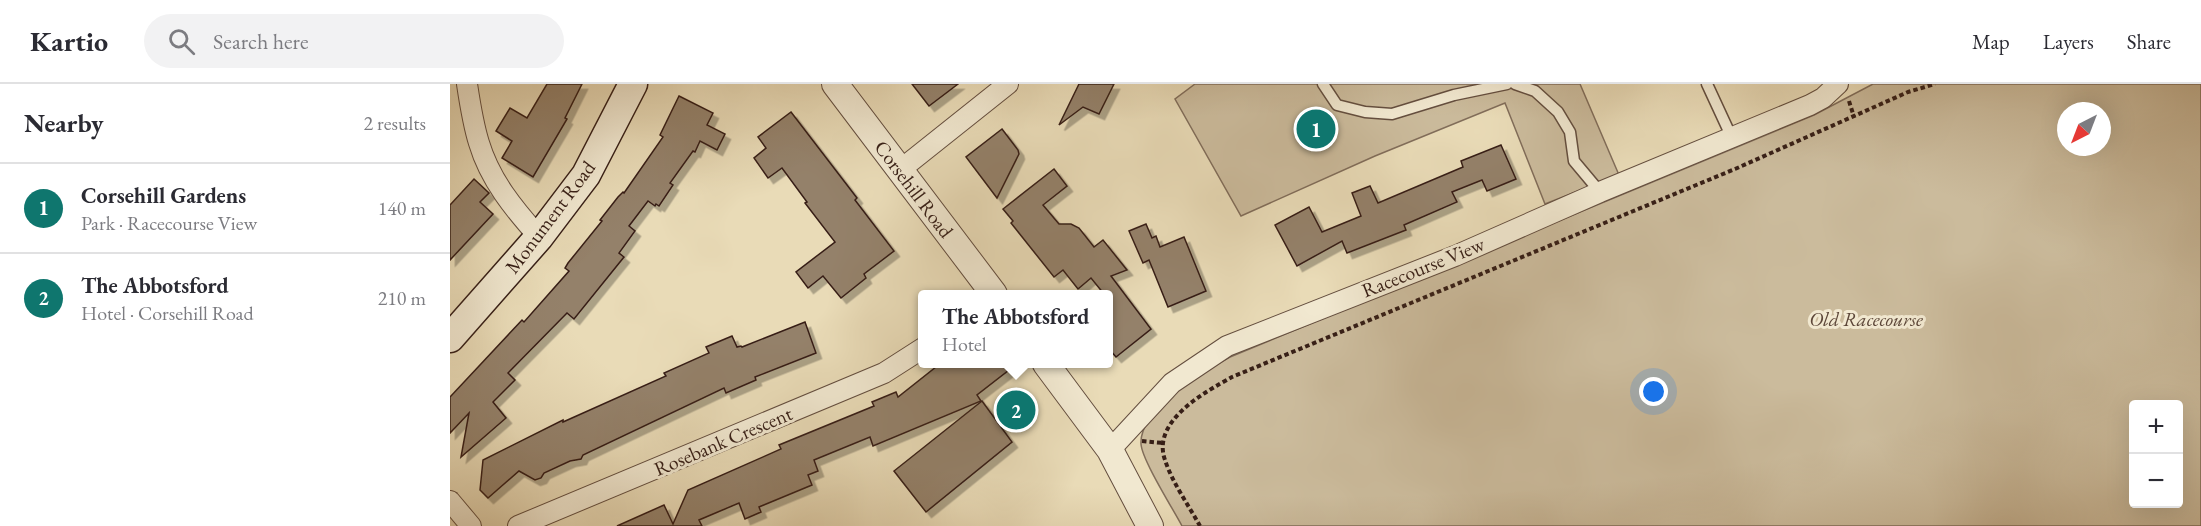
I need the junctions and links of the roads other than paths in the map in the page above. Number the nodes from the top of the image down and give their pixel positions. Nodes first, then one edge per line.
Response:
1 (467, 84) edge
2 (633, 84) edge
3 (835, 84) edge
4 (1008, 84) edge
5 (1323, 84) edge
6 (1507, 84) edge
7 (1515, 84) edge
8 (1707, 84) edge
9 (1838, 84) edge
10 (1732, 138) junction
11 (900, 170) junction
12 (1600, 192) junction
13 (539, 237) junction
14 (991, 290) edge
15 (450, 338) edge
16 (918, 351) edge
17 (1050, 368) edge
18 (1110, 450) junction
19 (450, 501) edge
20 (471, 526) edge
21 (519, 526) edge
22 (1150, 526) edge

1 - 13 street
2 - 13 main road, Monument Road
3 - 11 street, Corsehill Road
4 - 11 street
5 - 6 lane
7 - 12 lane
8 - 10 lane
9 - 10 street, Racecourse View
10 - 12 street, Racecourse View
11 - 14 street, Corsehill Road
12 - 18 street, Racecourse View
13 - 15 main road, Monument Road
16 - 21 street, Rosebank Crescent
17 - 18 street
18 - 22 street
19 - 20 street

